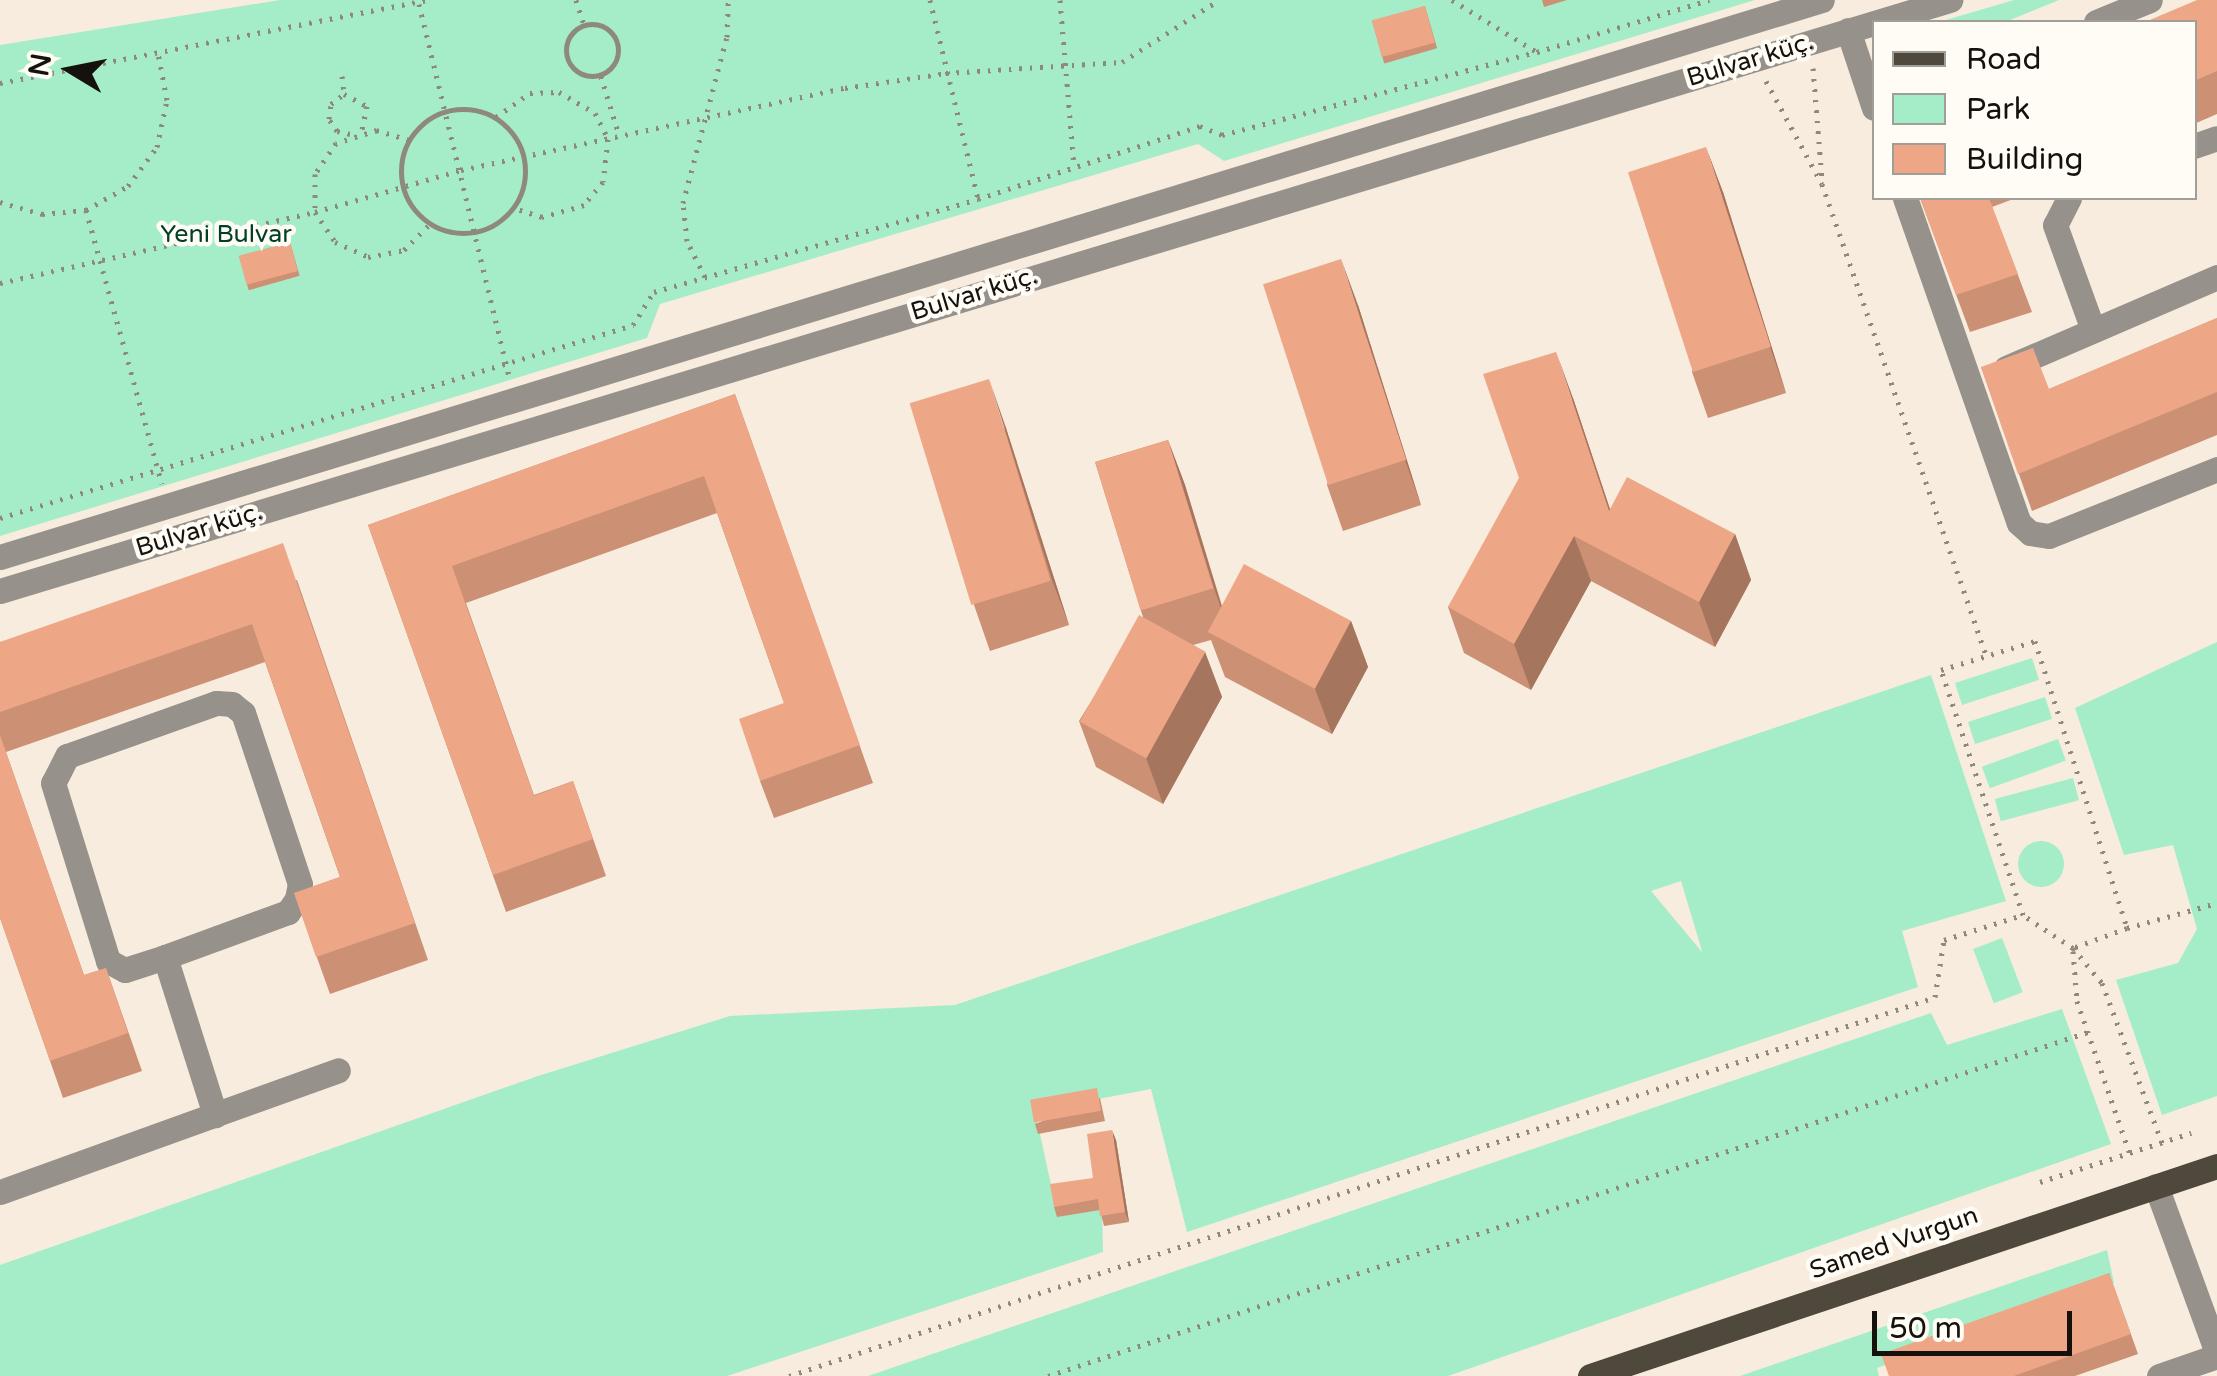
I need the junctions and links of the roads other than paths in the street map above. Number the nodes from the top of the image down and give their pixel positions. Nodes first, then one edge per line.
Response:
1 (1822, 0) edge
2 (1950, 0) edge
3 (2150, 0) edge
4 (1882, 20) edge
5 (2101, 20) edge
6 (1872, 23) edge
7 (1848, 30) junction
8 (1872, 102) edge
9 (1192, 192) junction
10 (1906, 200) edge
11 (2068, 200) edge
12 (1201, 223) junction
13 (2217, 278) edge
14 (2093, 330) junction
15 (619, 367) junction
16 (1968, 384) junction
17 (630, 401) junction
18 (2217, 469) edge
19 (0, 557) edge
20 (0, 591) edge
21 (164, 957) junction
22 (338, 1070) dead end
23 (215, 1115) junction
24 (2217, 1166) edge
25 (2156, 1186) junction
26 (0, 1192) edge
27 (2217, 1354) edge
28 (1590, 1376) edge
29 (2159, 1376) edge

1 - 9 street, Bulvar küç.
2 - 4 street, Bulvar küç.
3 - 5 street
6 - 7 street, Bulvar küç.
7 - 8 street
7 - 12 street, Bulvar küç.
9 - 12 street
9 - 15 street, Bulvar küç.
10 - 16 street
11 - 14 street
12 - 17 street, Bulvar küç.
13 - 14 street
14 - 16 street
15 - 17 street
15 - 19 street, Bulvar küç.
16 - 18 street
17 - 20 street, Bulvar küç.
21 - 21 street
21 - 23 street
22 - 23 street
23 - 26 street
24 - 25 main road, Samed Vurgun
25 - 27 street
25 - 28 main road, Samed Vurgun
27 - 29 street

